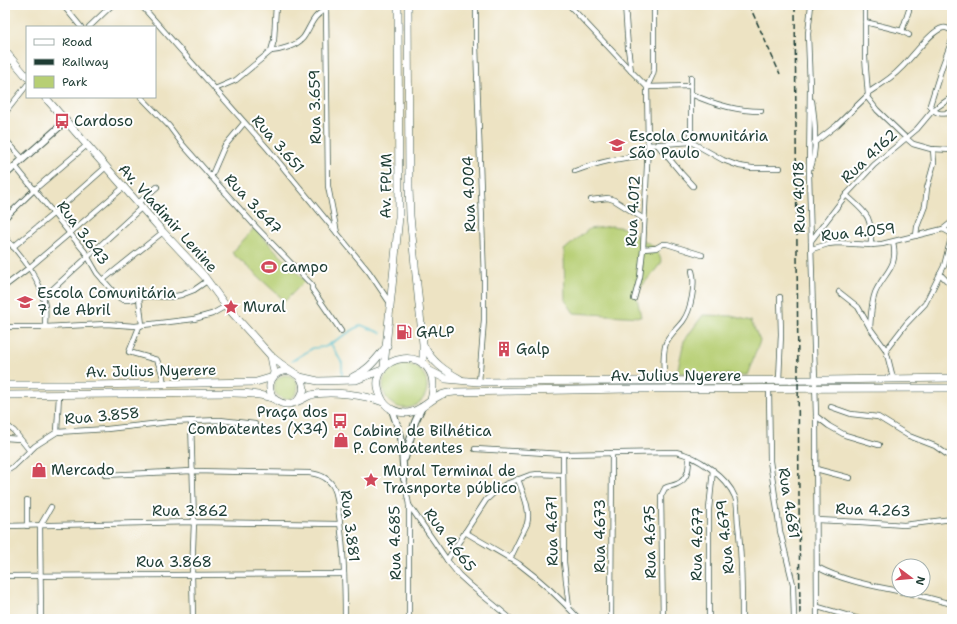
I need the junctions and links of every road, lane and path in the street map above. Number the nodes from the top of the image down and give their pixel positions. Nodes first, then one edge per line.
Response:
1 (63, 5) edge
2 (112, 5) edge
3 (141, 5) edge
4 (276, 5) edge
5 (398, 5) edge
6 (408, 5) edge
7 (476, 5) edge
8 (569, 5) edge
9 (625, 5) edge
10 (654, 5) edge
11 (811, 5) edge
12 (865, 5) edge
13 (326, 7) edge
14 (909, 10) dead end
15 (865, 22) junction
16 (80, 26) edge
17 (90, 26) edge
18 (902, 31) junction
19 (952, 31) edge
20 (909, 35) dead end
21 (952, 40) edge
22 (5, 51) edge
23 (271, 51) junction
24 (12, 58) junction
25 (5, 67) edge
26 (631, 71) junction
27 (26, 76) edge
28 (691, 77) dead end
29 (26, 86) edge
30 (691, 86) junction
31 (647, 87) junction
32 (810, 87) junction
33 (215, 89) junction
34 (869, 92) junction
35 (691, 94) junction
36 (867, 97) junction
37 (952, 97) edge
38 (46, 98) edge
39 (142, 98) edge
40 (933, 110) junction
41 (761, 111) dead end
42 (5, 113) edge
43 (952, 113) edge
44 (66, 121) junction
45 (244, 123) junction
46 (408, 129) junction
47 (399, 130) junction
48 (906, 138) junction
49 (5, 139) edge
50 (692, 142) junction
51 (814, 143) junction
52 (658, 144) junction
53 (87, 145) junction
54 (648, 145) junction
55 (933, 149) junction
56 (952, 150) edge
57 (648, 155) junction
58 (23, 159) junction
59 (15, 166) junction
60 (106, 167) junction
61 (780, 168) dead end
62 (575, 171) dead end
63 (809, 173) junction
64 (5, 175) edge
65 (211, 177) junction
66 (693, 186) dead end
67 (158, 187) dead end
68 (124, 188) junction
69 (34, 190) junction
70 (846, 195) junction
71 (591, 200) dead end
72 (140, 205) junction
73 (53, 214) junction
74 (5, 218) edge
75 (644, 219) junction
76 (952, 222) edge
77 (943, 229) junction
78 (162, 232) junction
79 (337, 233) junction
80 (70, 234) junction
81 (952, 234) edge
82 (916, 236) junction
83 (5, 237) edge
84 (812, 241) junction
85 (893, 242) junction
86 (871, 245) junction
87 (13, 247) junction
88 (643, 249) junction
89 (812, 249) junction
90 (702, 255) dead end
91 (88, 257) junction
92 (30, 267) junction
93 (692, 271) dead end
94 (940, 274) junction
95 (103, 280) junction
96 (207, 281) junction
97 (5, 286) edge
98 (952, 286) edge
99 (839, 292) dead end
100 (780, 297) dead end
101 (43, 298) junction
102 (139, 298) junction
103 (634, 299) dead end
104 (391, 304) junction
105 (226, 306) junction
106 (142, 325) junction
107 (5, 327) edge
108 (45, 327) junction
109 (870, 328) junction
110 (341, 331) dead end
111 (423, 344) junction
112 (387, 346) junction
113 (886, 350) junction
114 (271, 356) junction
115 (423, 364) junction
116 (383, 368) junction
117 (291, 370) junction
118 (430, 371) junction
119 (273, 376) junction
120 (300, 377) junction
121 (893, 378) junction
122 (952, 378) edge
123 (664, 380) junction
124 (779, 380) junction
125 (815, 380) junction
126 (337, 381) junction
127 (465, 381) junction
128 (479, 382) junction
129 (164, 384) junction
130 (5, 385) edge
131 (952, 388) edge
132 (769, 389) junction
133 (815, 389) junction
134 (5, 395) edge
135 (59, 395) junction
136 (274, 399) junction
137 (431, 400) junction
138 (297, 401) junction
139 (384, 402) junction
140 (422, 407) junction
141 (831, 407) dead end
142 (392, 410) junction
143 (816, 416) junction
144 (191, 421) junction
145 (5, 424) edge
146 (255, 424) dead end
147 (57, 432) junction
148 (5, 438) edge
149 (19, 439) junction
150 (879, 445) dead end
151 (475, 449) dead end
152 (30, 450) junction
153 (612, 453) junction
154 (562, 454) junction
155 (689, 456) junction
156 (952, 458) edge
157 (404, 468) junction
158 (816, 469) junction
159 (713, 470) junction
160 (192, 471) junction
161 (5, 472) edge
162 (105, 474) dead end
163 (562, 475) junction
164 (850, 478) dead end
165 (404, 479) joint
166 (518, 479) junction
167 (27, 500) dead end
168 (409, 505) junction
169 (51, 507) dead end
170 (952, 519) edge
171 (817, 520) junction
172 (194, 522) junction
173 (340, 524) junction
174 (5, 526) edge
175 (27, 526) junction
176 (40, 526) junction
177 (465, 532) junction
178 (510, 559) junction
179 (447, 560) junction
180 (817, 566) junction
181 (192, 574) junction
182 (344, 574) junction
183 (40, 575) junction
184 (5, 576) edge
185 (952, 604) edge
186 (818, 607) junction
187 (569, 608) junction
188 (952, 609) edge
189 (409, 612) junction
190 (41, 619) edge
191 (194, 619) edge
192 (345, 619) edge
193 (406, 619) edge
194 (409, 619) edge
195 (511, 619) edge
196 (579, 619) edge
197 (611, 619) edge
198 (663, 619) edge
199 (709, 619) edge
200 (742, 619) edge
201 (794, 619) edge
202 (817, 619) edge
203 (859, 619) edge
204 (950, 619) edge

1 - 16 street
2 - 17 street
3 - 33 street, Rua 3.651
4 - 23 street
5 - 47 main road, Av. FPLM
6 - 46 main road, Av. FPLM
7 - 128 street, Rua 4.004
8 - 26 street
9 - 26 street
10 - 31 street, Rua 4.012
11 - 32 street, Rua 4.018
12 - 15 street
13 - 23 street
13 - 79 street, Rua 3.659
14 - 18 street
15 - 18 street
15 - 34 street
18 - 20 street
19 - 34 street
21 - 40 street
22 - 24 main road
23 - 33 street
24 - 25 street
24 - 27 main road
26 - 31 street
28 - 30 street
29 - 42 street
30 - 31 street
30 - 35 street
31 - 54 street, Rua 4.012
32 - 51 street
32 - 63 street, Rua 4.018
33 - 45 street, Rua 3.651
34 - 36 street
35 - 41 street
35 - 50 street
36 - 48 street
36 - 51 street
37 - 40 street, Rua 4.162
38 - 44 main road, Av. Vladimir Lenine
39 - 65 street, Rua 3.647
40 - 43 street
40 - 48 street, Rua 4.162
44 - 53 main road, Av. Vladimir Lenine
44 - 58 street
45 - 65 street
45 - 79 street, Rua 3.651
46 - 47 main road
46 - 111 main road, Av. FPLM
47 - 104 main road, Av. FPLM
48 - 55 street
48 - 70 street, Rua 4.162
49 - 58 street
50 - 52 street
50 - 61 street
51 - 63 street
52 - 54 street
52 - 66 street
53 - 60 main road, Av. Vladimir Lenine
53 - 69 street
54 - 57 street, Rua 4.012
55 - 56 street
55 - 82 street
57 - 62 street
57 - 75 street, Rua 4.012
58 - 59 street
59 - 64 street
59 - 69 street, Rua 3.643
60 - 68 main road, Av. Vladimir Lenine
60 - 73 street
63 - 84 street, Rua 4.018
65 - 110 street, Rua 3.647
67 - 72 street
68 - 72 main road, Av. Vladimir Lenine
68 - 80 street
69 - 73 street, Rua 3.643
69 - 74 street
70 - 84 street, Rua 4.162
70 - 86 street
71 - 75 street
72 - 78 main road, Av. Vladimir Lenine
72 - 91 street
73 - 80 street, Rua 3.643
73 - 87 street
75 - 88 street, Rua 4.012
76 - 77 street
77 - 81 street
77 - 82 street, Rua 4.059
78 - 95 street
78 - 96 main road, Av. Vladimir Lenine
79 - 104 street, Rua 3.651
80 - 91 street, Rua 3.643
80 - 92 street
81 - 94 street
82 - 85 street, Rua 4.059
83 - 87 street
84 - 89 street, Rua 4.018
85 - 86 street, Rua 4.059
85 - 109 street
86 - 89 street, Rua 4.059
87 - 92 street
88 - 90 street
88 - 103 street, Rua 4.012
89 - 125 street, Rua 4.018
91 - 95 street, Rua 3.643
91 - 101 street
92 - 97 street
92 - 101 street
93 - 123 street
94 - 98 street
94 - 113 street
95 - 102 street, Rua 3.643
96 - 102 street, Rua 3.643
96 - 105 main road, Av. Vladimir Lenine
99 - 109 street
100 - 124 street
101 - 108 street
102 - 106 street
104 - 112 main road, Av. FPLM
105 - 106 street
105 - 114 main road, Av. Vladimir Lenine
106 - 108 street
106 - 129 street
107 - 108 street
109 - 113 street
111 - 115 main road, Av. FPLM
111 - 127 main road
112 - 116 main road, Av. FPLM
112 - 126 main road
113 - 121 street
114 - 117 main road, Av. Vladimir Lenine
114 - 119 main road
115 - 116 main road, Av. Julius Nyerere
115 - 118 main road, Av. Julius Nyerere
116 - 126 main road, Av. Julius Nyerere
116 - 139 main road, Av. Julius Nyerere
117 - 119 main road, Av. Julius Nyerere
117 - 120 main road
118 - 127 main road, Av. Julius Nyerere
118 - 137 main road
119 - 129 main road, Av. Julius Nyerere
119 - 136 main road
120 - 126 main road, Av. Julius Nyerere
120 - 138 main road
121 - 122 main road, Av. Julius Nyerere
121 - 125 main road, Av. Julius Nyerere
123 - 124 main road, Av. Julius Nyerere
123 - 128 main road, Av. Julius Nyerere
124 - 125 main road, Av. Julius Nyerere
125 - 133 street, Rua 4.018
127 - 128 main road, Av. Julius Nyerere
129 - 130 main road, Av. Julius Nyerere
131 - 133 main road, Av. Julius Nyerere
132 - 133 main road, Av. Julius Nyerere
132 - 137 main road, Av. Julius Nyerere
132 - 201 street, Rua 4.681
133 - 143 street, Rua 4.018
134 - 135 main road, Av. Julius Nyerere
135 - 136 main road, Av. Julius Nyerere
135 - 147 street
136 - 138 main road, Av. Julius Nyerere
137 - 140 main road
138 - 139 main road, Av. Julius Nyerere
139 - 142 main road, Av. Julius Nyerere
140 - 142 main road
140 - 157 street, Rua 4.685
141 - 156 street
142 - 157 street, Rua 4.685
143 - 150 street
143 - 158 street, Rua 4.018
144 - 146 street, Rua 3.858
144 - 147 street, Rua 3.858
144 - 160 street
145 - 149 street
147 - 152 street, Rua 3.858
148 - 149 street
149 - 152 street
151 - 154 street, Rua 4.679
152 - 161 street, Rua 3.858
153 - 154 street, Rua 4.679
153 - 155 street, Rua 4.679
153 - 197 street, Rua 4.673
154 - 163 street, Rua 4.671
155 - 159 street, Rua 4.679
155 - 198 street, Rua 4.675
157 - 165 street, Rua 4.685
158 - 164 street
158 - 171 street, Rua 4.018
159 - 199 street, Rua 4.677
159 - 200 street, Rua 4.679
160 - 162 street, Rua 3.881
160 - 172 street
160 - 173 street, Rua 3.881
163 - 166 street
163 - 187 street, Rua 4.671
165 - 168 street, Rua 4.685
166 - 177 street
166 - 178 street
167 - 175 street
168 - 179 street, Rua 4.665
168 - 189 street, Rua 4.685
169 - 176 street
170 - 171 street, Rua 4.263
171 - 180 street, Rua 4.018
172 - 173 street, Rua 3.862
172 - 176 street, Rua 3.862
172 - 181 street
173 - 182 street, Rua 3.881
174 - 175 street, Rua 3.862
175 - 176 street, Rua 3.862
176 - 183 street
177 - 178 street
177 - 179 street
178 - 187 street
179 - 195 street, Rua 4.665
180 - 185 street
180 - 186 street, Rua 4.018
181 - 182 street, Rua 3.868
181 - 183 street, Rua 3.868
181 - 191 street
182 - 192 street, Rua 3.881
183 - 184 street, Rua 3.868
183 - 190 street
186 - 202 street, Rua 4.018
186 - 203 street
187 - 196 street
188 - 204 street
189 - 193 street
189 - 194 street, Rua 4.685

